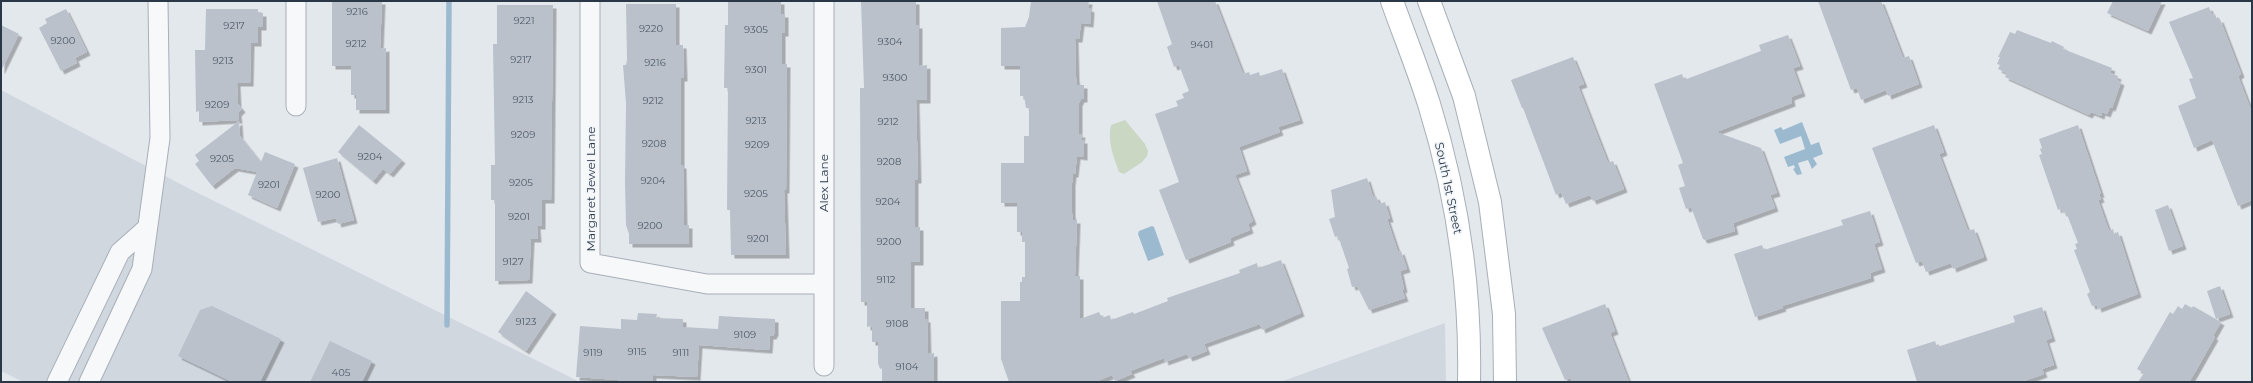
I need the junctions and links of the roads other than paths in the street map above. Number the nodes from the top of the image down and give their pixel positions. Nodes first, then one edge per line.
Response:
1 (158, 1) edge
2 (296, 1) edge
3 (590, 1) edge
4 (824, 1) edge
5 (1392, 1) edge
6 (1429, 1) edge
7 (296, 106) dead end
8 (1490, 202) junction
9 (1456, 208) junction
10 (147, 228) junction
11 (823, 284) junction
12 (824, 366) dead end
13 (57, 382) edge
14 (89, 382) edge
15 (1469, 382) edge
16 (1505, 382) edge

1 - 10 street
2 - 7 street
3 - 11 street, Margaret Jewel Lane
4 - 11 street, Alex Lane
5 - 9 main road, South 1st Street
6 - 8 main road
8 - 9 main road
8 - 16 main road
9 - 15 main road, South 1st Street
10 - 13 street
10 - 14 street
11 - 12 street, Alex Lane

